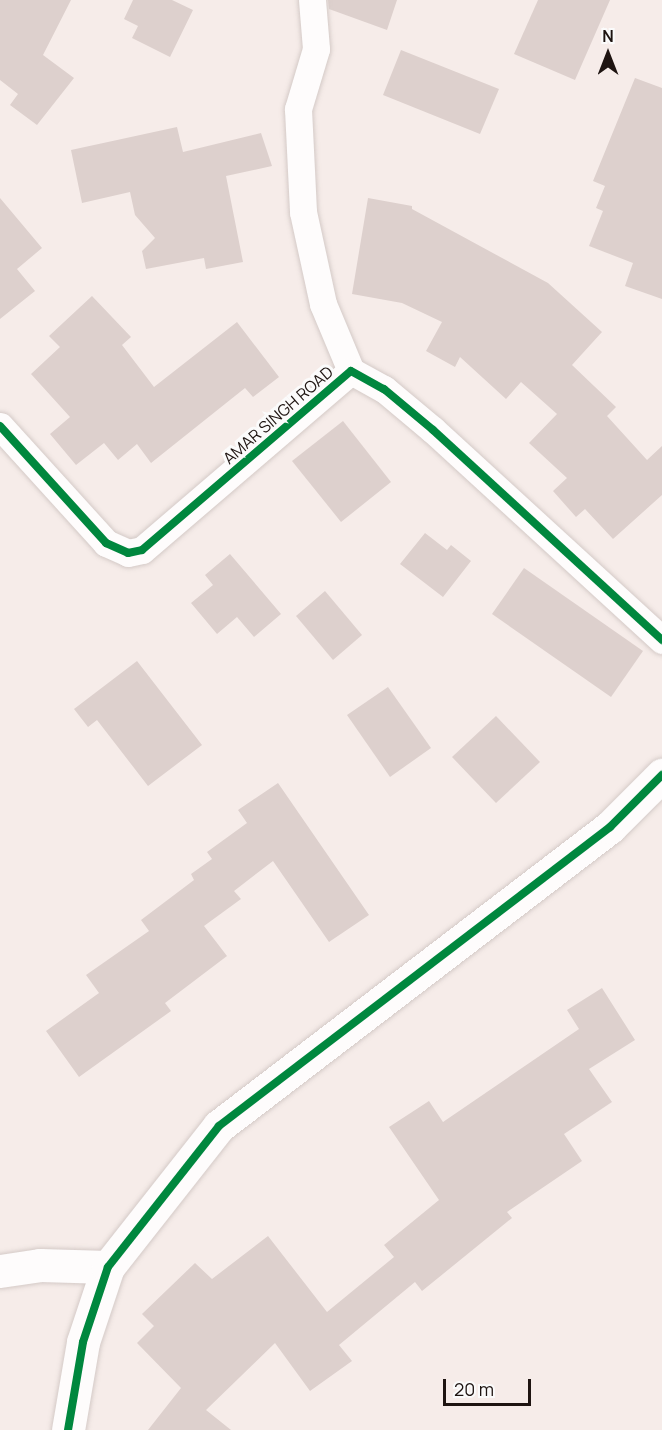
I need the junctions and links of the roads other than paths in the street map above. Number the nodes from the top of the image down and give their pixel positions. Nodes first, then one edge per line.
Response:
1 (312, 0) edge
2 (351, 371) junction
3 (0, 426) edge
4 (662, 640) edge
5 (662, 775) edge
6 (108, 1267) junction
7 (0, 1271) edge
8 (68, 1430) edge

1 - 2 street
2 - 3 street, AMAR SINGH ROAD
2 - 4 street, AMAR SINGH ROAD
5 - 6 street
6 - 7 street
6 - 8 street

